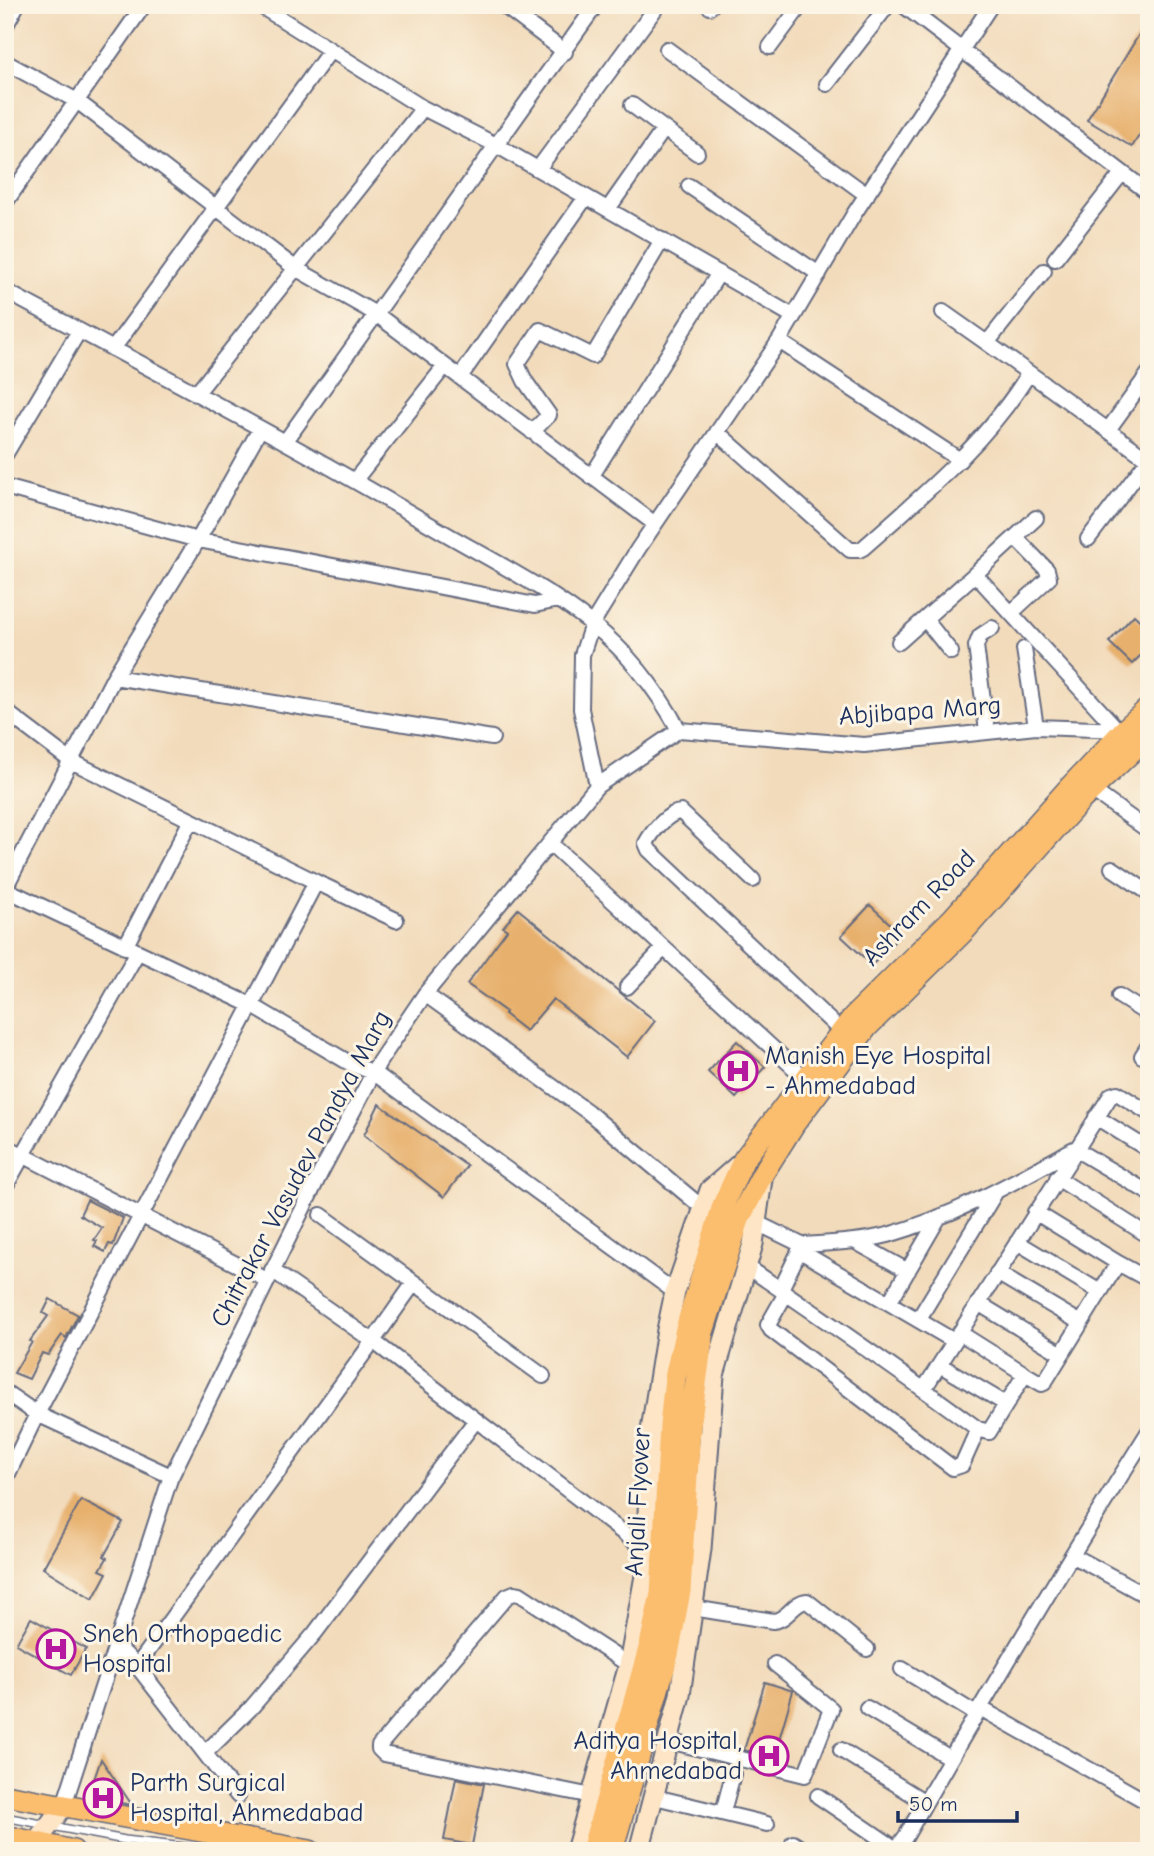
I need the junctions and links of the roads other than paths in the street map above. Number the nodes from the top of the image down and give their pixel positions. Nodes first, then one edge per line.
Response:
1 (17, 5) edge
2 (144, 5) edge
3 (503, 5) edge
4 (596, 5) edge
5 (658, 5) edge
6 (801, 5) edge
7 (888, 5) edge
8 (903, 5) edge
9 (991, 5) edge
10 (268, 8) edge
11 (5, 27) edge
12 (770, 47) dead end
13 (667, 49) dead end
14 (963, 50) junction
15 (330, 51) junction
16 (565, 52) junction
17 (5, 62) edge
18 (827, 84) dead end
19 (77, 101) junction
20 (632, 105) dead end
21 (423, 108) junction
22 (664, 129) junction
23 (496, 145) junction
24 (697, 153) dead end
25 (538, 169) junction
26 (1122, 173) junction
27 (689, 186) dead end
28 (1149, 193) edge
29 (867, 195) junction
30 (586, 197) junction
31 (5, 203) edge
32 (215, 206) junction
33 (608, 209) junction
34 (662, 240) junction
35 (1055, 259) dead end
36 (295, 268) junction
37 (1044, 271) dead end
38 (719, 273) junction
39 (818, 274) junction
40 (5, 290) edge
41 (943, 312) dead end
42 (376, 314) junction
43 (793, 316) junction
44 (79, 331) junction
45 (779, 341) junction
46 (987, 344) junction
47 (113, 349) junction
48 (445, 366) junction
49 (1029, 373) junction
50 (1149, 373) edge
51 (460, 377) junction
52 (196, 394) junction
53 (260, 429) junction
54 (1108, 430) junction
55 (532, 432) junction
56 (716, 432) junction
57 (285, 442) junction
58 (5, 455) edge
59 (960, 460) junction
60 (1149, 460) edge
61 (591, 477) junction
62 (355, 480) junction
63 (5, 486) edge
64 (1036, 518) dead end
65 (655, 524) junction
66 (1015, 537) junction
67 (1088, 539) dead end
68 (198, 540) junction
69 (975, 574) junction
70 (558, 600) junction
71 (1011, 613) junction
72 (925, 619) junction
73 (592, 624) junction
74 (992, 628) dead end
75 (899, 642) dead end
76 (1024, 649) dead end
77 (951, 652) dead end
78 (114, 677) junction
79 (1149, 708) edge
80 (5, 711) edge
81 (1036, 727) junction
82 (678, 730) junction
83 (1120, 730) junction
84 (987, 731) junction
85 (1149, 735) edge
86 (492, 738) dead end
87 (71, 761) junction
88 (597, 786) junction
89 (1092, 790) junction
90 (191, 820) junction
91 (1149, 831) edge
92 (550, 843) junction
93 (1112, 868) dead end
94 (753, 880) dead end
95 (316, 882) junction
96 (5, 889) edge
97 (1149, 893) edge
98 (396, 920) dead end
99 (664, 948) junction
100 (131, 950) junction
101 (627, 987) dead end
102 (425, 994) junction
103 (1119, 996) dead end
104 (251, 1005) junction
105 (1149, 1015) edge
106 (842, 1032) junction
107 (373, 1072) junction
108 (806, 1079) junction
109 (1149, 1113) edge
110 (1096, 1117) junction
111 (5, 1146) edge
112 (1075, 1149) junction
113 (1149, 1150) edge
114 (23, 1155) junction
115 (744, 1159) joint
116 (762, 1175) joint
117 (1057, 1178) junction
118 (5, 1186) edge
119 (995, 1192) junction
120 (1149, 1193) edge
121 (713, 1207) junction
122 (1035, 1213) junction
123 (321, 1214) dead end
124 (140, 1215) junction
125 (939, 1217) junction
126 (748, 1221) junction
127 (1149, 1236) edge
128 (854, 1241) junction
129 (1017, 1242) junction
130 (801, 1248) junction
131 (1118, 1263) junction
132 (746, 1266) junction
133 (908, 1271) junction
134 (998, 1273) junction
135 (270, 1275) junction
136 (1149, 1280) edge
137 (414, 1283) junction
138 (783, 1291) junction
139 (675, 1292) junction
140 (1100, 1292) junction
141 (889, 1303) junction
142 (978, 1303) junction
143 (918, 1320) junction
144 (1081, 1323) junction
145 (957, 1337) junction
146 (373, 1341) junction
147 (1062, 1354) junction
148 (940, 1365) junction
149 (1025, 1374) junction
150 (543, 1376) dead end
151 (924, 1389) junction
152 (5, 1392) edge
153 (1006, 1404) junction
154 (37, 1414) junction
155 (476, 1420) junction
156 (978, 1429) junction
157 (1149, 1431) edge
158 (171, 1476) junction
159 (5, 1480) edge
160 (647, 1551) junction
161 (1072, 1555) junction
162 (1149, 1597) edge
163 (692, 1608) junction
164 (116, 1644) junction
165 (867, 1649) dead end
166 (775, 1664) dead end
167 (629, 1665) junction
168 (137, 1666) junction
169 (902, 1669) dead end
170 (867, 1708) dead end
171 (978, 1711) junction
172 (669, 1741) junction
173 (841, 1750) dead end
174 (205, 1753) junction
175 (950, 1758) junction
176 (733, 1774) dead end
177 (5, 1795) edge
178 (238, 1796) dead end
179 (592, 1796) junction
180 (818, 1796) dead end
181 (655, 1797) junction
182 (925, 1802) junction
183 (1149, 1803) edge
184 (64, 1805) junction
185 (723, 1812) junction
186 (5, 1817) edge
187 (767, 1824) dead end
188 (5, 1836) edge
189 (39, 1840) edge
190 (125, 1840) junction
191 (895, 1850) edge
192 (73, 1851) edge
193 (166, 1851) edge
194 (218, 1851) edge
195 (310, 1851) edge
196 (576, 1851) edge
197 (592, 1851) edge
198 (612, 1851) edge
199 (639, 1851) edge

1 - 11 street
2 - 19 street
3 - 16 street
4 - 16 street
5 - 25 street
6 - 12 street
7 - 18 street
8 - 14 street
9 - 14 street
10 - 15 street
13 - 29 street
14 - 26 street
14 - 29 street
15 - 21 street
15 - 32 street
16 - 23 street
17 - 19 street
19 - 31 street
19 - 32 street
20 - 22 street
21 - 23 street
21 - 36 street
22 - 24 street
22 - 33 street
23 - 25 street
23 - 42 street
25 - 30 street
26 - 28 street
26 - 35 street
27 - 39 street
29 - 39 street
30 - 33 street
30 - 51 street
32 - 36 street
32 - 47 street
33 - 34 street
34 - 38 street
34 - 55 street
36 - 42 street
36 - 52 street
37 - 46 street
38 - 43 street
38 - 61 street
39 - 43 street
40 - 44 street
41 - 46 street
42 - 48 street
42 - 57 street
43 - 45 street
44 - 47 street
44 - 58 street
45 - 56 street
45 - 59 street
46 - 49 street
47 - 52 street
48 - 51 street
48 - 62 street
49 - 54 street
49 - 59 street
50 - 54 street
51 - 55 street
52 - 53 street
53 - 57 street
53 - 68 street
54 - 60 street
55 - 61 street
56 - 59 street
56 - 65 street
57 - 62 street
60 - 67 street
61 - 65 street
62 - 70 street
63 - 68 street
64 - 66 street
65 - 73 street
66 - 69 street
66 - 71 street
68 - 70 street
68 - 78 street
69 - 71 street
69 - 72 street
70 - 73 street
71 - 83 street
72 - 75 street
72 - 77 street
73 - 82 street
73 - 88 street
74 - 84 street
76 - 81 street
78 - 86 street
78 - 87 street
79 - 83 main road, Ashram Road
80 - 87 street
81 - 83 street, Abjibapa Marg
81 - 84 street, Abjibapa Marg
82 - 84 street, Abjibapa Marg
82 - 88 street, Chitrakar Vasudev Pandya Marg
83 - 106 main road, Ashram Road
85 - 89 main road, Ashram Road
87 - 90 street
87 - 96 street
88 - 92 street, Chitrakar Vasudev Pandya Marg
89 - 91 street
89 - 116 main road, Ashram Road
90 - 95 street
90 - 100 street
92 - 99 street
92 - 102 street, Chitrakar Vasudev Pandya Marg
93 - 97 street
94 - 106 street
95 - 98 street
95 - 104 street
96 - 100 street
99 - 101 street
99 - 108 street
100 - 104 street
100 - 114 street
102 - 107 street, Chitrakar Vasudev Pandya Marg
102 - 121 street
103 - 105 street
104 - 107 street
104 - 124 street
106 - 108 main road, Ashram Road
107 - 135 street, Chitrakar Vasudev Pandya Marg
107 - 139 street
108 - 115 main road, Ashram Road
109 - 110 street
110 - 112 street
110 - 113 street
111 - 114 street
112 - 117 street
112 - 119 street
112 - 120 street
114 - 118 street
114 - 124 street
115 - 121 main road, Anjali Flyover
116 - 126 main road, Anjali Flyover
117 - 122 street
117 - 127 street
119 - 125 street
119 - 143 street
121 - 139 street
121 - 197 main road, Anjali Flyover
122 - 129 street
122 - 131 street
123 - 137 street
124 - 135 street
124 - 154 street
125 - 128 street
125 - 133 street
126 - 130 street
126 - 132 street
126 - 198 main road, Anjali Flyover
128 - 130 street
128 - 133 street
129 - 134 street
129 - 140 street
130 - 138 street
130 - 141 street
131 - 136 street
131 - 140 street
132 - 138 street
132 - 163 street
133 - 141 street
134 - 142 street
134 - 144 street
135 - 146 street
135 - 158 street, Chitrakar Vasudev Pandya Marg
137 - 146 street
137 - 150 street
138 - 151 street
138 - 156 street
139 - 160 street
140 - 144 street
141 - 143 street
142 - 145 street
142 - 147 street
143 - 145 street
144 - 147 street
145 - 148 street
145 - 149 street
146 - 155 street
146 - 168 street
147 - 149 street
148 - 151 street
148 - 153 street
149 - 153 street
151 - 156 street
152 - 154 street
153 - 156 street
154 - 158 street
154 - 159 street
155 - 160 street
155 - 174 street
157 - 161 street
158 - 164 street, Chitrakar Vasudev Pandya Marg
160 - 167 street
161 - 162 street
161 - 171 street
163 - 165 street
163 - 172 street
164 - 168 street
164 - 184 street, Chitrakar Vasudev Pandya Marg
166 - 172 street
167 - 179 street
167 - 179 street
168 - 174 street
169 - 171 street
170 - 175 street
171 - 175 street
171 - 183 street
172 - 181 street
173 - 182 street
174 - 178 street
175 - 182 street
176 - 185 street
177 - 184 main road
179 - 196 street
180 - 191 street
181 - 185 street
181 - 199 street
182 - 191 street
184 - 189 street
184 - 195 main road
185 - 187 street
186 - 189 lane
188 - 189 main road
189 - 190 lane
189 - 192 main road
190 - 193 lane
190 - 194 lane

